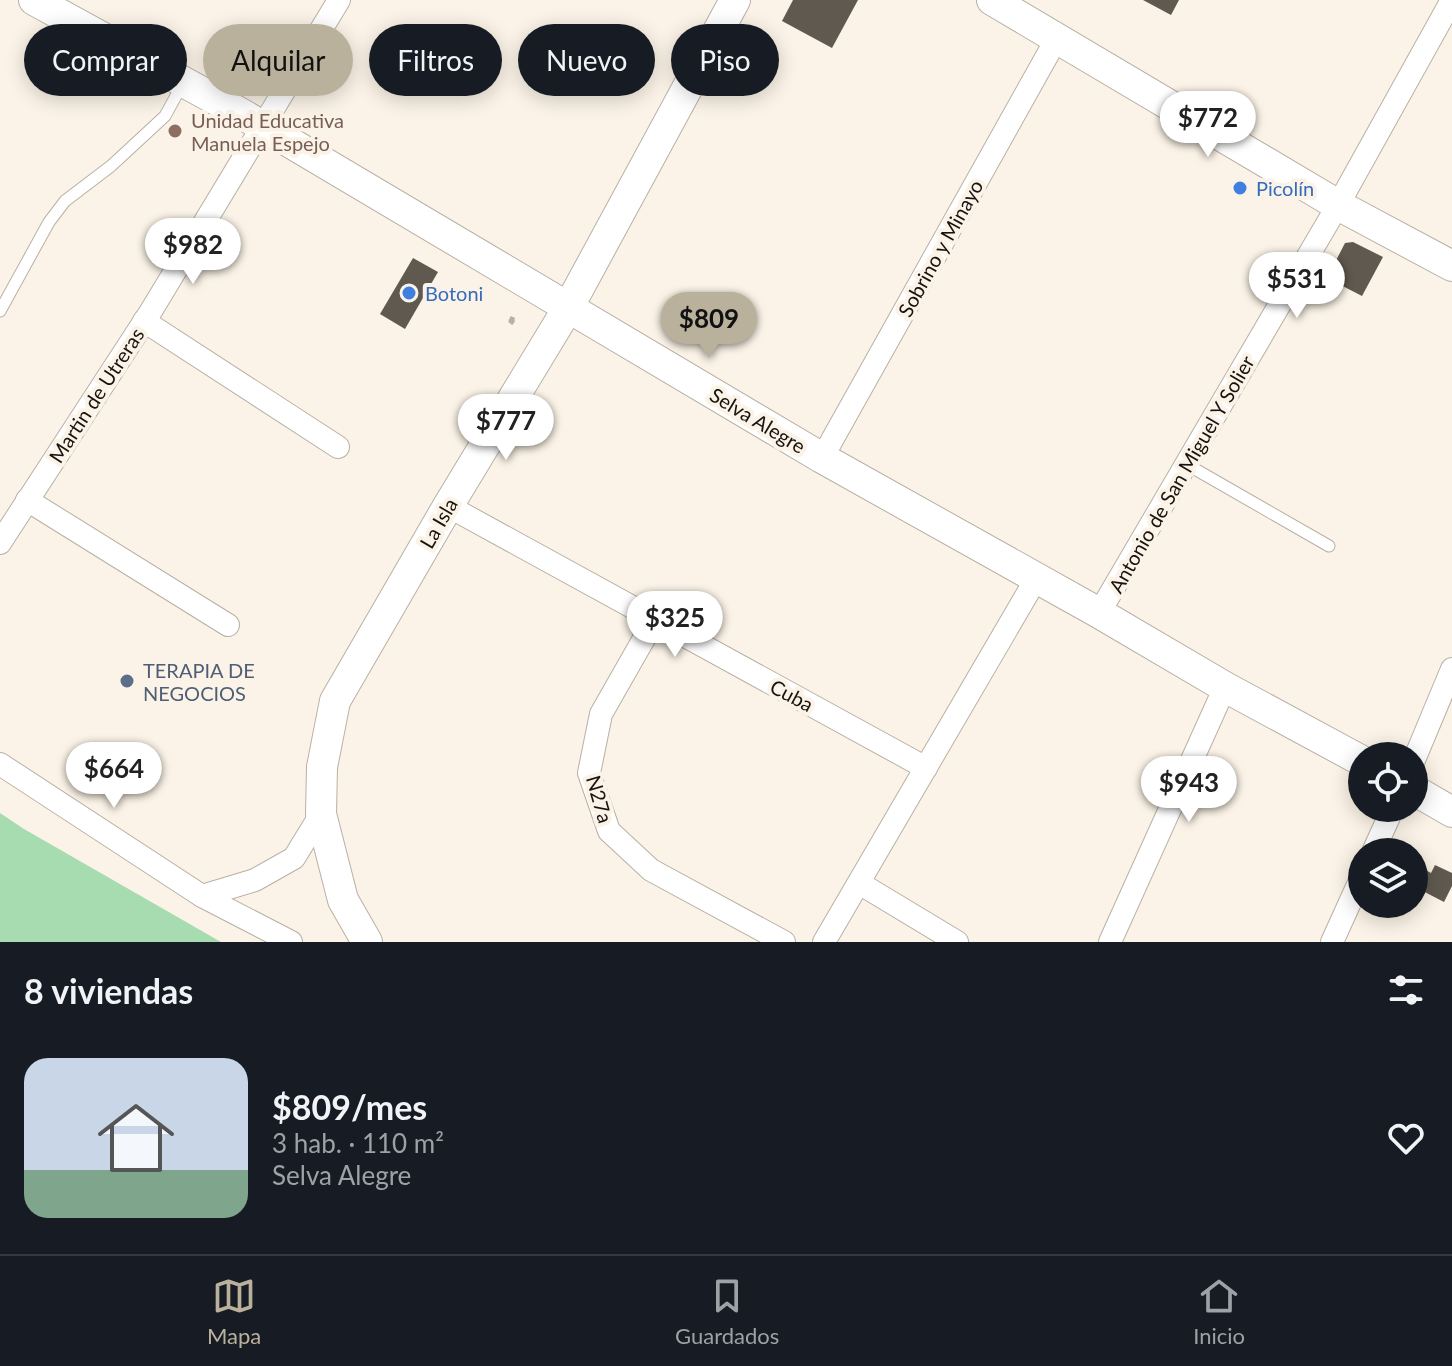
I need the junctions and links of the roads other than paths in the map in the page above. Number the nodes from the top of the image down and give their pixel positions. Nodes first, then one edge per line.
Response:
1 (34, 0) edge
2 (339, 0) edge
3 (735, 0) edge
4 (992, 0) edge
5 (1452, 0) edge
6 (78, 24) edge
7 (1057, 38) junction
8 (187, 84) edge
9 (176, 96) edge
10 (263, 126) junction
11 (1338, 205) junction
12 (1452, 266) edge
13 (568, 308) junction
14 (0, 311) edge
15 (144, 321) junction
16 (338, 447) dead end
17 (822, 458) junction
18 (1186, 464) junction
19 (27, 500) junction
20 (448, 506) junction
21 (0, 543) edge
22 (1329, 546) dead end
23 (1036, 579) junction
24 (1099, 613) junction
25 (654, 621) junction
26 (228, 625) dead end
27 (1452, 669) edge
28 (1225, 687) junction
29 (1422, 742) edge
30 (1348, 753) edge
31 (0, 764) edge
32 (926, 768) junction
33 (1428, 798) edge
34 (1452, 812) edge
35 (321, 814) junction
36 (859, 883) junction
37 (202, 896) junction
38 (1348, 907) edge
39 (291, 942) edge
40 (367, 942) edge
41 (784, 942) edge
42 (824, 942) edge
43 (957, 942) edge
44 (1110, 942) edge
45 (1332, 942) edge

1 - 6 street, Selva Alegre
2 - 10 street, Martin de Utreras
3 - 13 street, La Isla
4 - 7 street
5 - 11 street, Antonio de San Miguel Y Solier
7 - 11 street
7 - 17 street, Sobrino y Minayo
8 - 10 street, Selva Alegre
9 - 14 lane
10 - 13 street, Selva Alegre
10 - 15 street, Martin de Utreras
11 - 12 street
11 - 18 street, Antonio de San Miguel Y Solier
13 - 17 street, Selva Alegre
13 - 20 street, La Isla
15 - 16 street
15 - 19 street, Martin de Utreras
17 - 23 street, Selva Alegre
18 - 22 lane
18 - 24 street, Antonio de San Miguel Y Solier
19 - 21 street, Martin de Utreras
19 - 26 street
20 - 25 street, Cuba
20 - 35 street, La Isla
23 - 24 street, Selva Alegre
23 - 32 street
24 - 28 street, Selva Alegre
25 - 32 street, Cuba
25 - 41 street, N27a
27 - 29 street
28 - 30 street, Selva Alegre
28 - 44 street
31 - 37 street
32 - 36 street
33 - 34 street
35 - 37 street
35 - 40 street, La Isla
36 - 42 street
36 - 43 street
37 - 39 street
38 - 45 street

